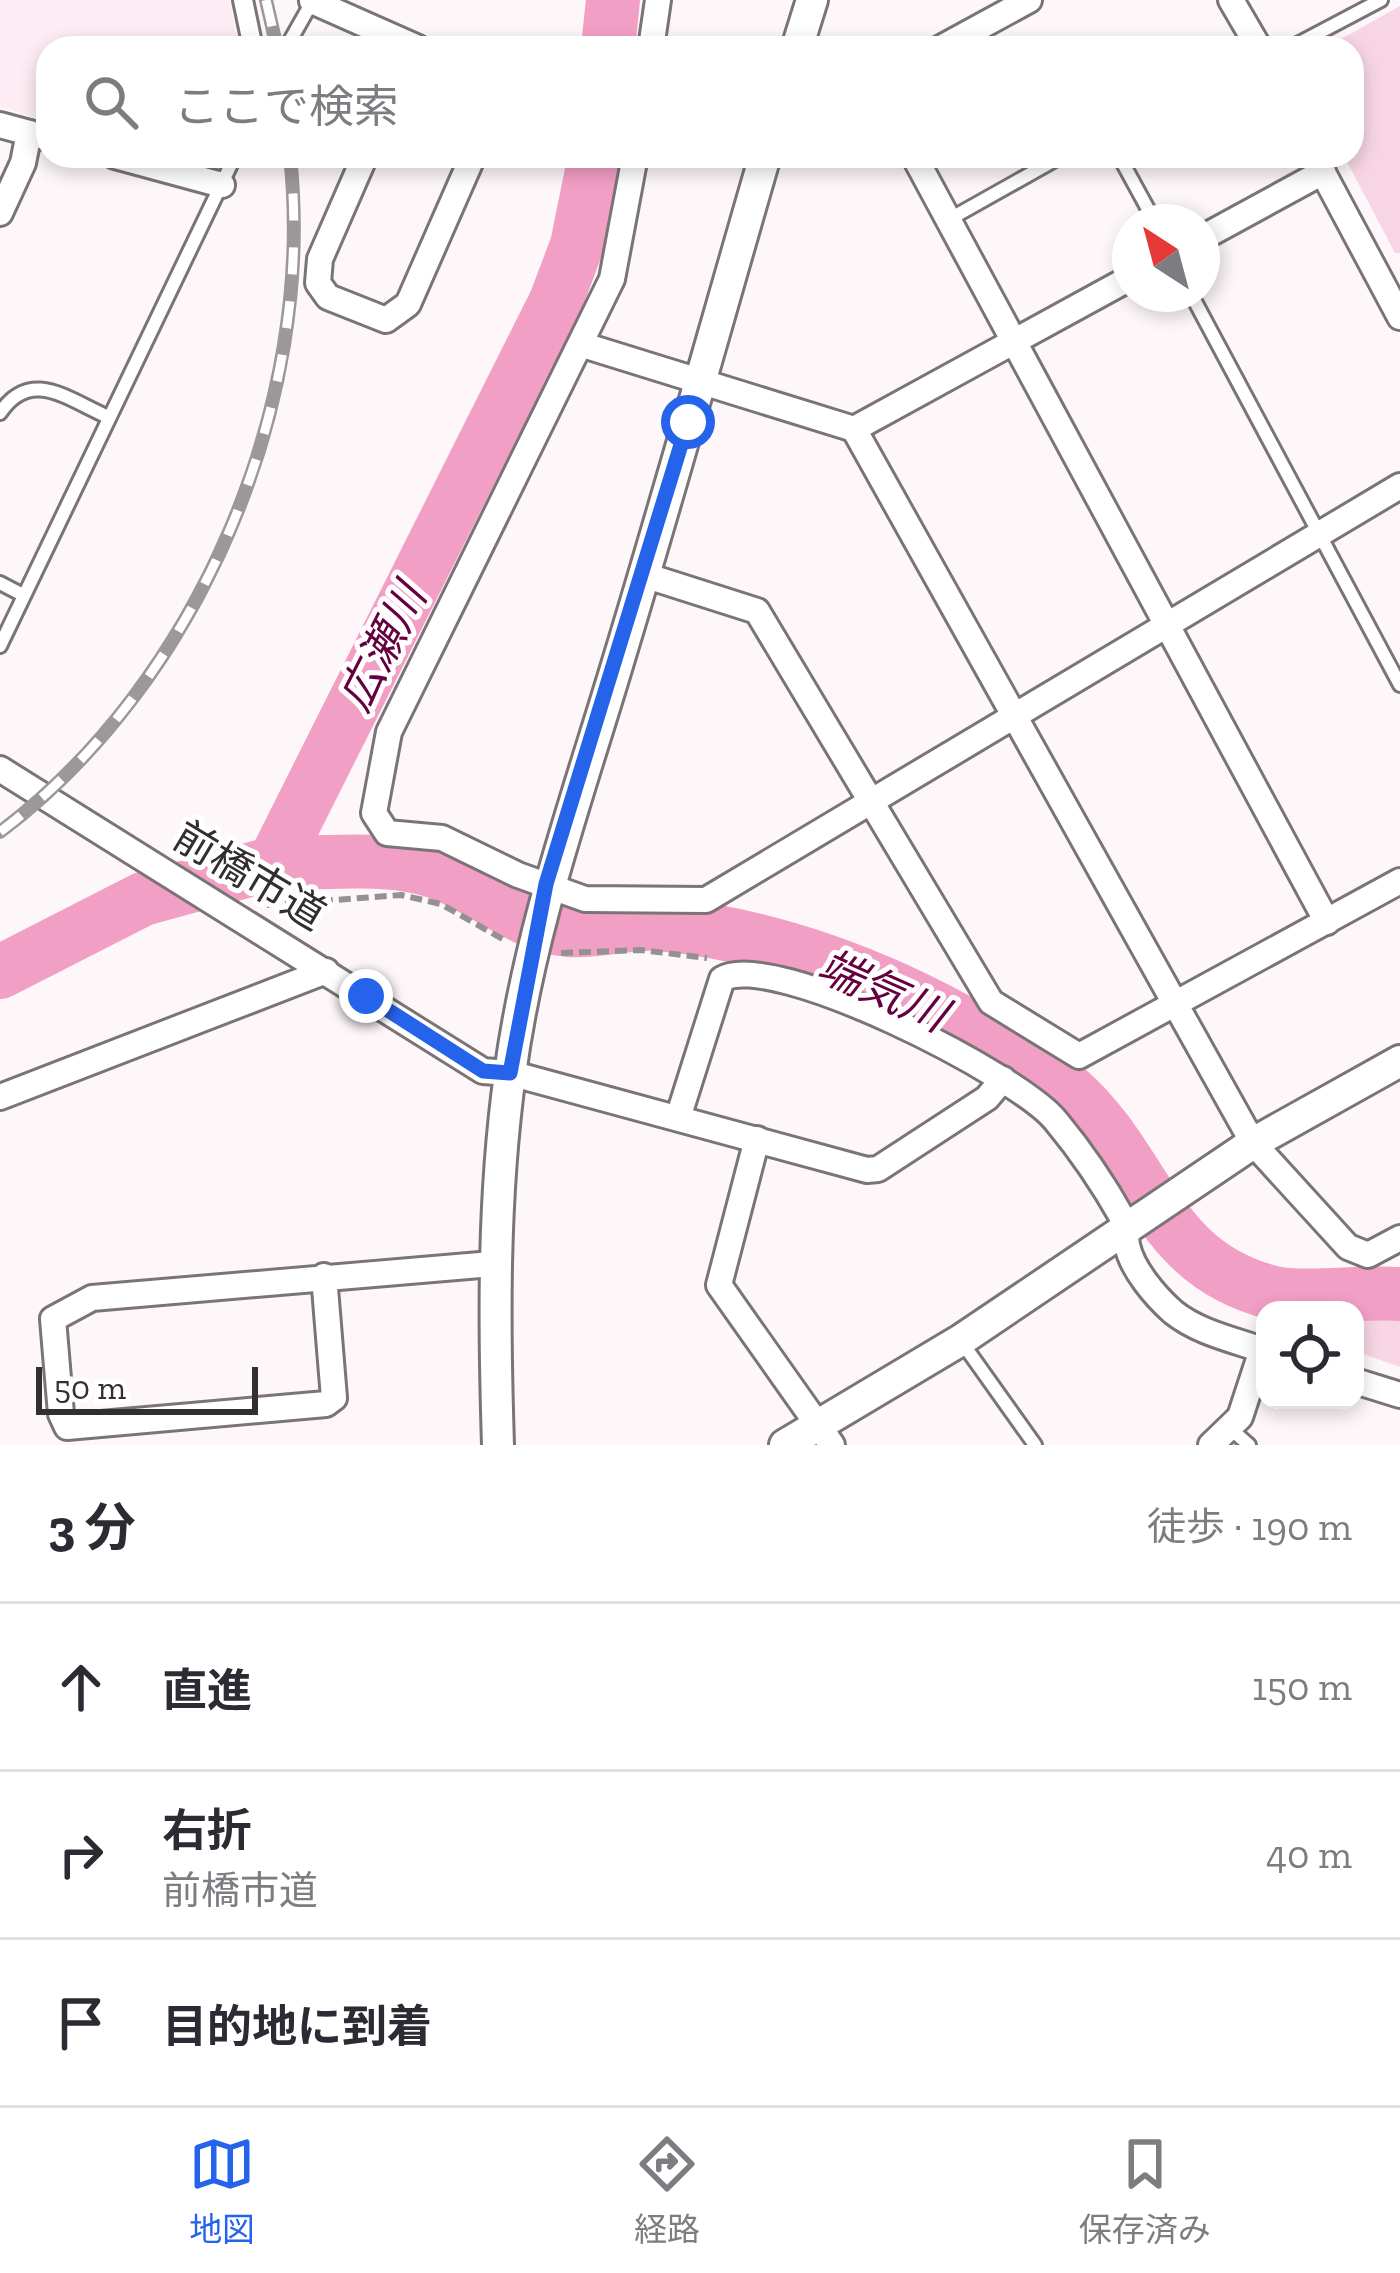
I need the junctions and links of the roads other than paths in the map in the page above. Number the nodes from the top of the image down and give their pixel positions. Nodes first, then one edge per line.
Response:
1 (243, 0) edge
2 (658, 0) edge
3 (812, 0) edge
4 (1029, 0) edge
5 (1232, 0) edge
6 (1381, 0) edge
7 (312, 1) edge
8 (251, 36) edge
9 (293, 36) edge
10 (390, 36) edge
11 (653, 36) edge
12 (801, 36) edge
13 (963, 36) edge
14 (1252, 36) edge
15 (1313, 36) edge
16 (0, 125) edge
17 (36, 134) edge
18 (36, 139) edge
19 (159, 168) edge
20 (230, 168) edge
21 (360, 168) edge
22 (468, 168) edge
23 (633, 168) edge
24 (762, 168) edge
25 (920, 168) edge
26 (1040, 168) edge
27 (1126, 168) edge
28 (1312, 168) edge
29 (1321, 168) edge
30 (222, 185) junction
31 (1145, 204) edge
32 (0, 213) edge
33 (947, 220) junction
34 (1220, 227) edge
35 (1391, 278) edge
36 (1112, 288) edge
37 (1201, 312) edge
38 (1400, 317) edge
39 (1011, 344) junction
40 (583, 345) junction
41 (699, 384) junction
42 (0, 413) edge
43 (106, 416) junction
44 (854, 429) junction
45 (1400, 486) edge
46 (1319, 534) junction
47 (644, 574) junction
48 (0, 583) edge
49 (23, 595) junction
50 (1167, 627) junction
51 (0, 646) edge
52 (1400, 685) edge
53 (1012, 717) junction
54 (0, 770) edge
55 (870, 803) junction
56 (1400, 881) edge
57 (546, 884) junction
58 (1327, 922) junction
59 (326, 971) junction
60 (1176, 1005) junction
61 (1400, 1061) edge
62 (510, 1073) junction
63 (1004, 1079) junction
64 (0, 1097) edge
65 (678, 1118) junction
66 (757, 1139) junction
67 (1253, 1143) junction
68 (1132, 1221) junction
69 (1400, 1238) edge
70 (492, 1264) junction
71 (324, 1276) junction
72 (961, 1340) junction
73 (1256, 1348) edge
74 (1256, 1370) edge
75 (1364, 1384) edge
76 (1400, 1395) edge
77 (67, 1436) edge
78 (825, 1436) edge
79 (1230, 1440) edge
80 (498, 1445) edge
81 (785, 1445) edge
82 (1035, 1445) edge

1 - 8 street
2 - 11 street
3 - 12 street
4 - 13 street
5 - 14 street
6 - 15 lane
7 - 9 lane
7 - 10 street
16 - 17 street
18 - 32 street
19 - 30 street
20 - 30 lane
21 - 22 street
23 - 40 street
24 - 41 street
25 - 33 street
26 - 33 lane
27 - 31 lane
28 - 34 street
29 - 35 street
30 - 43 lane
33 - 39 street
35 - 38 street
36 - 39 street
37 - 46 lane
39 - 44 street
39 - 50 street
40 - 41 street
40 - 57 street
41 - 44 street
41 - 47 street
42 - 43 lane
43 - 49 lane
44 - 53 street
45 - 46 street
46 - 50 street
46 - 52 lane
47 - 55 street
47 - 57 street
48 - 49 lane
49 - 51 lane
50 - 53 street
50 - 58 street
53 - 55 street
53 - 60 street
54 - 59 street, 前橋市道
55 - 57 street
55 - 60 street
56 - 58 street
57 - 62 street
58 - 60 street
59 - 62 street, 前橋市道
59 - 64 street
60 - 67 street
61 - 67 street
62 - 65 street, 前橋市道
62 - 70 street
63 - 65 street
63 - 66 street, 前橋市道
63 - 68 street
65 - 66 street, 前橋市道
66 - 78 street
67 - 68 street
67 - 69 street
68 - 72 street
68 - 73 street
70 - 71 street
70 - 80 street
71 - 77 street
71 - 77 street
72 - 78 street
72 - 82 lane
74 - 79 street
75 - 76 street
78 - 81 street

